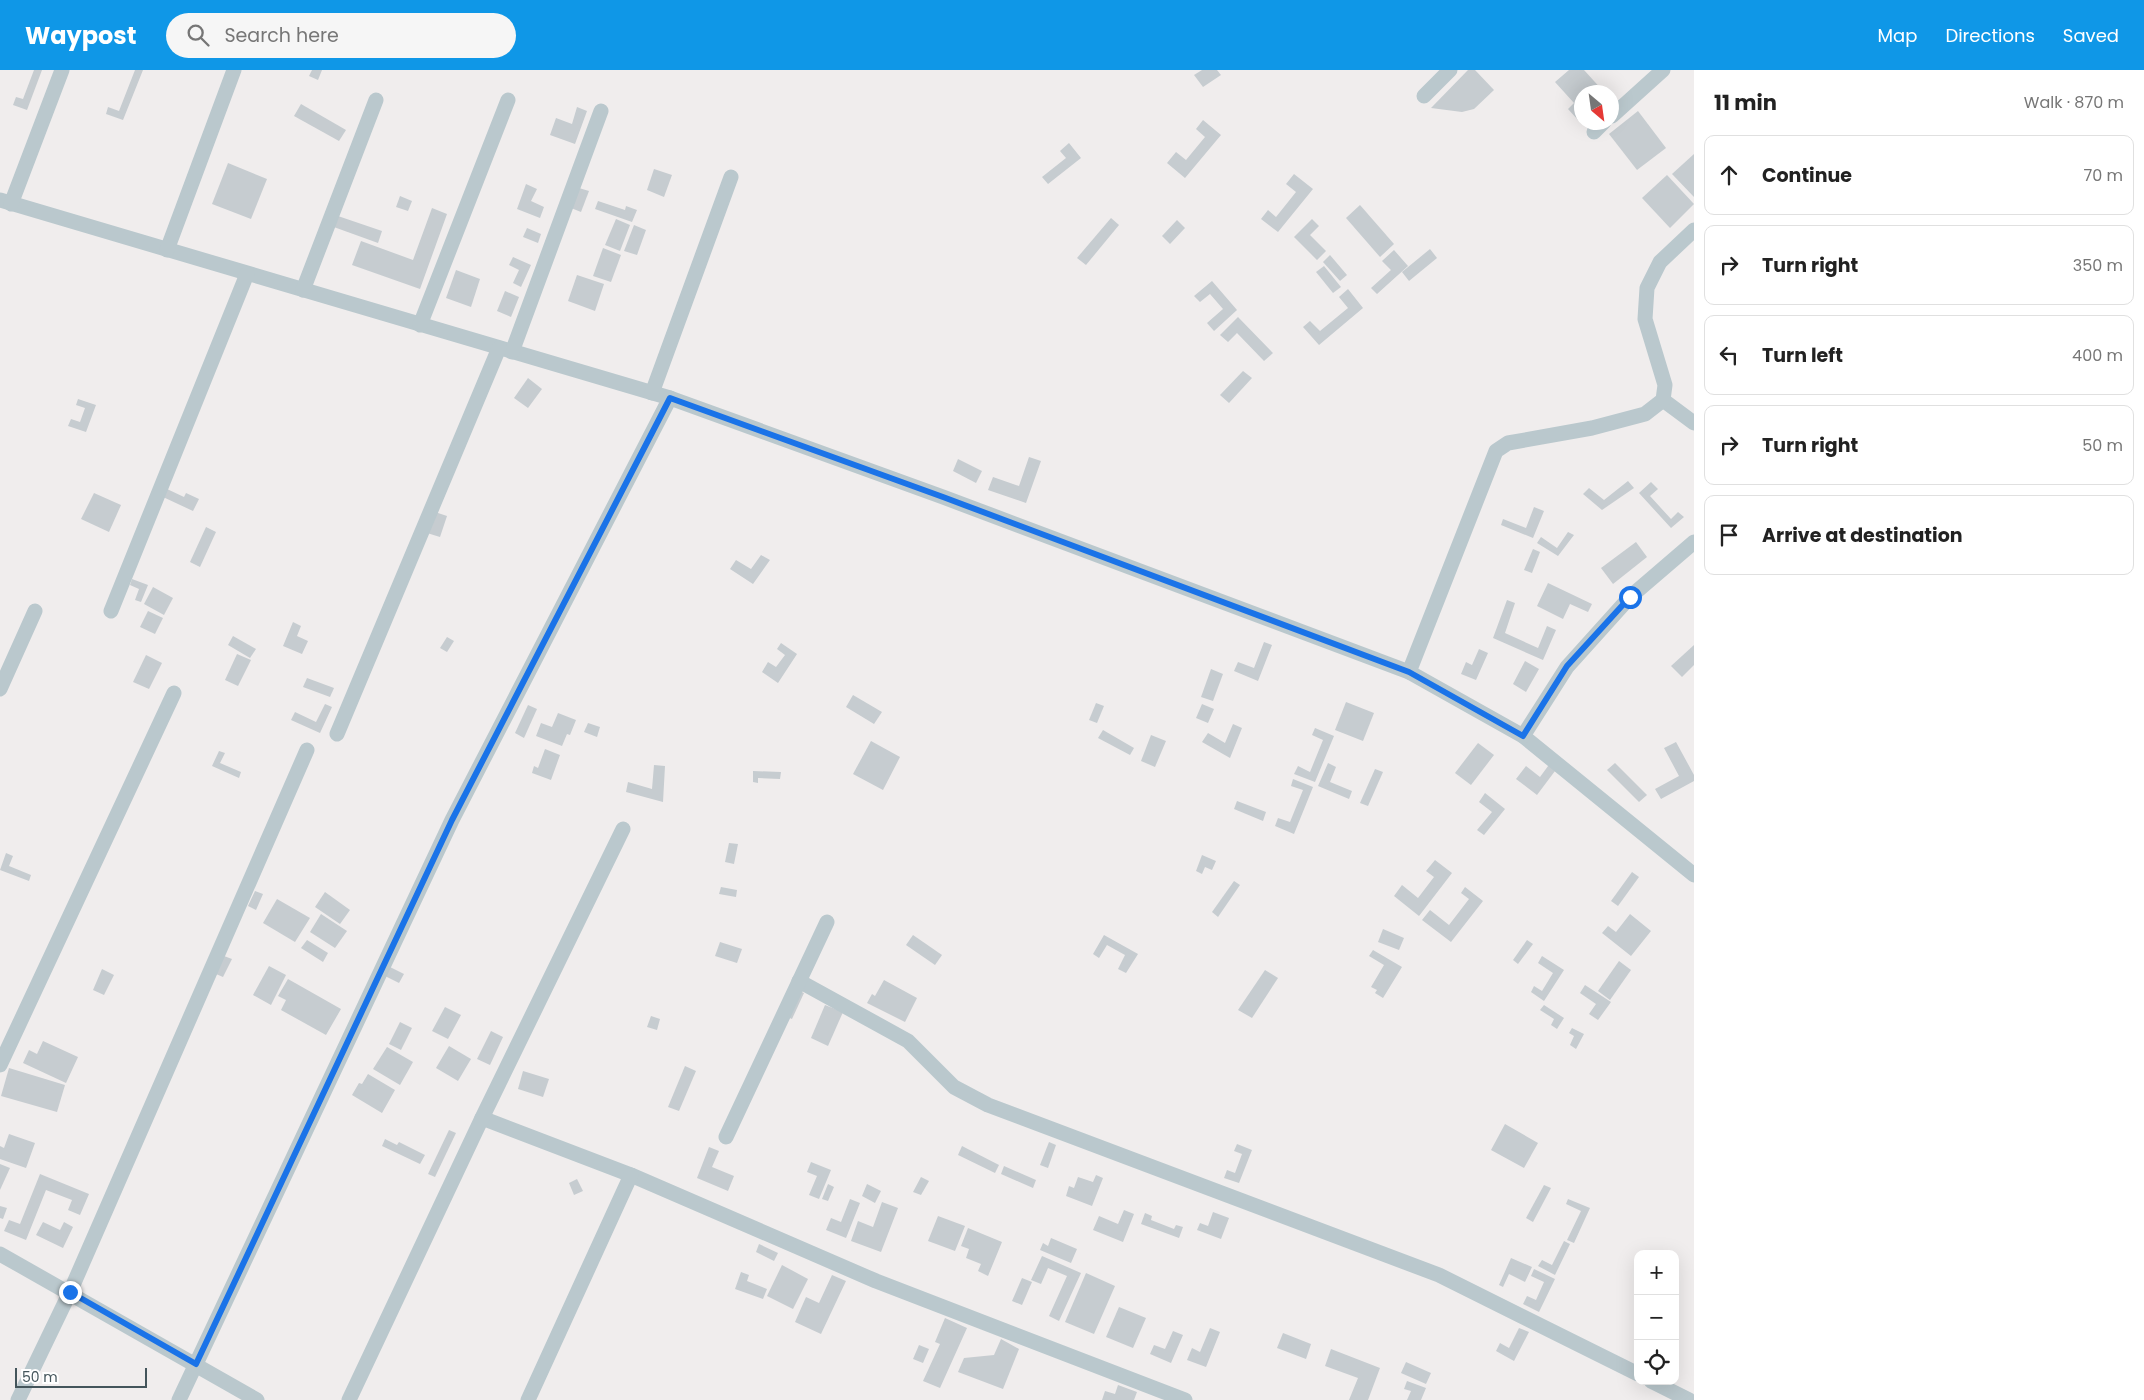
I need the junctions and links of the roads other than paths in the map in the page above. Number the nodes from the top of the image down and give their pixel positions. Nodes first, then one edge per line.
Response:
1 (62, 70) edge
2 (234, 70) edge
3 (1450, 70) edge
4 (1663, 70) edge
5 (1424, 96) dead end
6 (376, 100) dead end
7 (508, 100) dead end
8 (1619, 110) edge
9 (601, 111) dead end
10 (731, 178) dead end
11 (6, 202) edge
12 (1694, 230) edge
13 (167, 250) junction
14 (247, 274) junction
15 (303, 290) junction
16 (420, 325) junction
17 (505, 350) junction
18 (652, 394) junction
19 (670, 398) junction
20 (1663, 400) junction
21 (1692, 418) edge
22 (1694, 542) edge
23 (35, 611) dead end
24 (111, 611) dead end
25 (1409, 672) junction
26 (0, 688) edge
27 (174, 693) dead end
28 (337, 734) dead end
29 (1523, 736) junction
30 (307, 750) dead end
31 (623, 829) dead end
32 (1694, 875) edge
33 (827, 922) dead end
34 (799, 981) junction
35 (0, 1065) edge
36 (482, 1118) junction
37 (726, 1137) dead end
38 (631, 1175) junction
39 (0, 1254) edge
40 (70, 1292) junction
41 (196, 1364) junction
42 (1634, 1372) edge
43 (1659, 1385) edge
44 (18, 1400) edge
45 (179, 1400) edge
46 (257, 1400) edge
47 (349, 1400) edge
48 (528, 1400) edge
49 (1185, 1400) edge
50 (1689, 1400) edge

1 - 11 street
2 - 13 street
3 - 5 street
4 - 8 street
6 - 15 street
7 - 16 street
9 - 17 street
10 - 18 street
11 - 13 street
12 - 20 street
13 - 14 street
14 - 15 street
14 - 24 street
15 - 16 street
16 - 17 street
17 - 18 street
17 - 28 street
18 - 19 street
19 - 25 street
19 - 41 street
20 - 21 street
20 - 25 street
22 - 29 street
23 - 26 street
25 - 29 street
27 - 35 street
29 - 32 street
30 - 40 street
31 - 36 street
33 - 34 street
34 - 37 street
34 - 42 street
36 - 38 street
36 - 47 street
38 - 48 street
38 - 49 street
39 - 40 street
40 - 41 street
40 - 44 street
41 - 45 street
41 - 46 street
43 - 50 street

